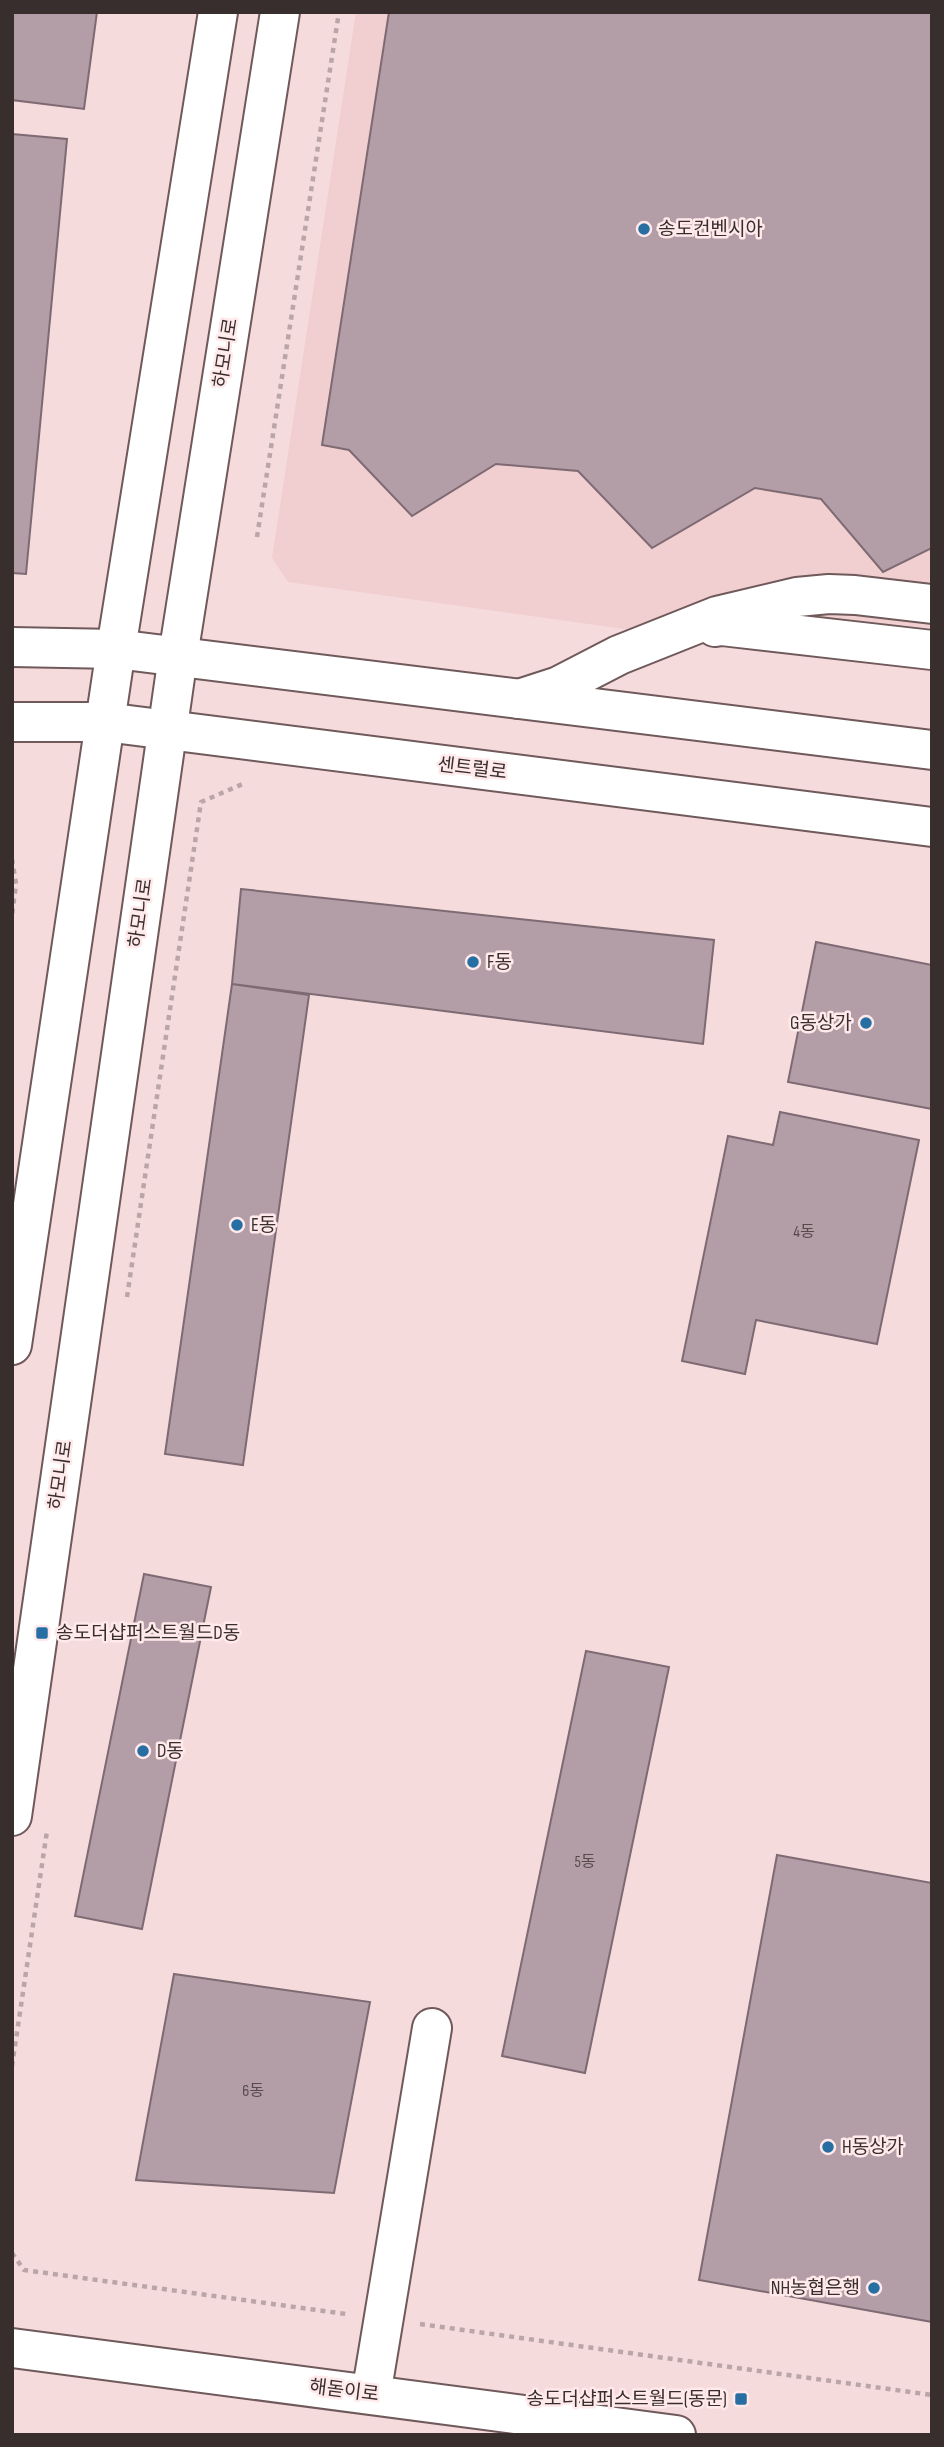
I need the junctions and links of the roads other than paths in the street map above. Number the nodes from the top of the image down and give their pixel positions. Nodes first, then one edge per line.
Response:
1 (218, 12) edge
2 (280, 12) edge
3 (721, 591) dead end
4 (829, 594) junction
5 (932, 604) edge
6 (676, 633) junction
7 (12, 647) edge
8 (116, 649) junction
9 (932, 650) edge
10 (178, 656) junction
11 (519, 699) junction
12 (12, 722) edge
13 (105, 722) junction
14 (167, 730) junction
15 (932, 750) edge
16 (932, 827) edge
17 (12, 1345) edge
18 (12, 1816) edge
19 (432, 2028) dead end
20 (12, 2348) edge
21 (371, 2395) junction
22 (676, 2435) edge

1 - 8 street
2 - 10 street, 하모니로
3 - 4 street
4 - 5 street
4 - 6 street
6 - 9 street
6 - 11 street
7 - 8 street
8 - 10 street
8 - 13 street
10 - 11 street
10 - 14 street, 하모니로
11 - 15 street
12 - 13 street, 센트럴로
13 - 14 street, 센트럴로
13 - 17 street
14 - 16 street, 센트럴로
14 - 18 street, 하모니로
19 - 21 street
20 - 21 street, 해돋이로
21 - 22 street, 해돋이로

